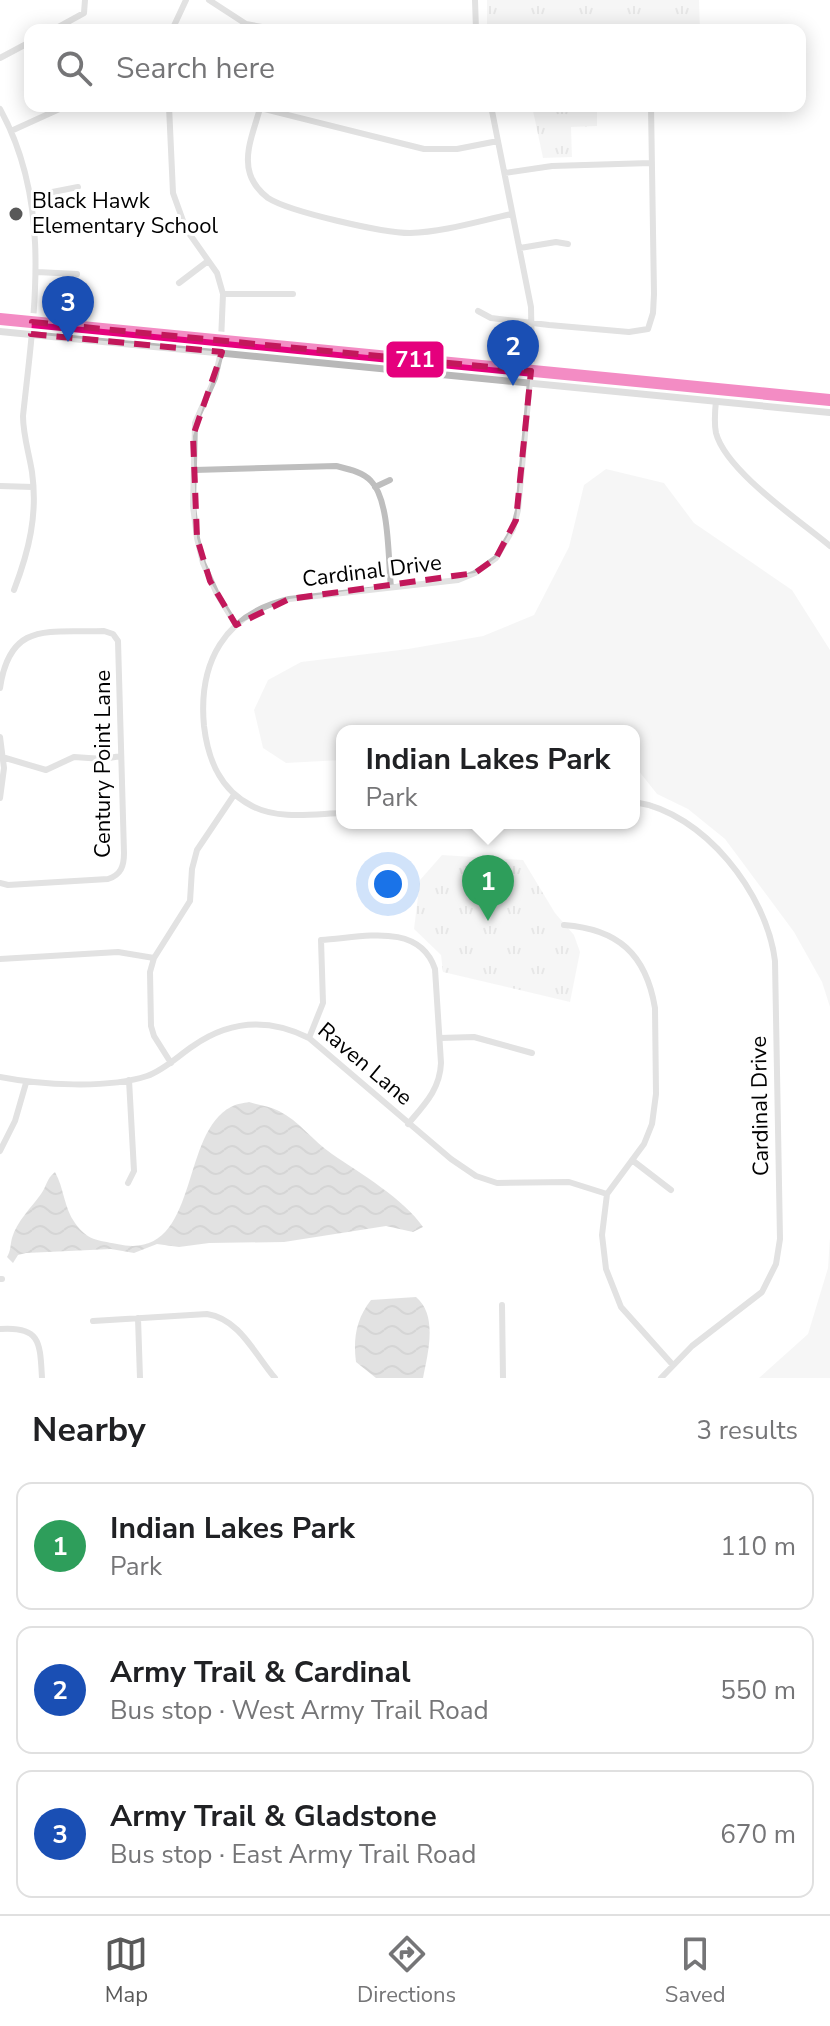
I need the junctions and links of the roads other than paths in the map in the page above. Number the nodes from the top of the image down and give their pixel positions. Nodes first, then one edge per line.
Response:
1 (85, 0) edge
2 (186, 0) edge
3 (209, 0) edge
4 (475, 0) edge
5 (64, 24) edge
6 (175, 24) edge
7 (246, 24) edge
8 (476, 24) edge
9 (24, 45) edge
10 (0, 58) edge
11 (0, 109) edge
12 (53, 112) edge
13 (169, 112) edge
14 (255, 112) edge
15 (276, 112) edge
16 (492, 112) edge
17 (651, 112) edge
18 (11, 131) junction
19 (498, 141) junction
20 (651, 163) junction
21 (505, 173) junction
22 (78, 187) dead end
23 (32, 196) junction
24 (512, 214) junction
25 (568, 244) dead end
26 (520, 248) junction
27 (208, 261) junction
28 (37, 272) junction
29 (77, 274) dead end
30 (179, 283) dead end
31 (223, 294) junction
32 (293, 294) dead end
33 (478, 311) dead end
34 (0, 319) edge
35 (32, 322) junction
36 (532, 322) junction
37 (0, 331) edge
38 (31, 334) junction
39 (221, 341) junction
40 (221, 352) junction
41 (531, 371) junction
42 (530, 383) junction
43 (717, 390) junction
44 (830, 400) edge
45 (716, 401) junction
46 (830, 412) edge
47 (194, 470) junction
48 (390, 480) dead end
49 (0, 486) edge
50 (33, 487) junction
51 (375, 487) junction
52 (830, 546) edge
53 (391, 587) junction
54 (14, 590) dead end
55 (236, 625) junction
56 (1, 679) edge
57 (0, 688) edge
58 (0, 737) edge
59 (121, 756) junction
60 (2, 757) junction
61 (234, 795) junction
62 (0, 798) edge
63 (640, 804) edge
64 (336, 813) edge
65 (0, 883) edge
66 (564, 925) dead end
67 (154, 958) junction
68 (0, 959) edge
69 (309, 1038) junction
70 (440, 1038) junction
71 (532, 1053) dead end
72 (171, 1063) junction
73 (0, 1077) edge
74 (129, 1080) junction
75 (26, 1083) junction
76 (408, 1124) junction
77 (0, 1151) edge
78 (632, 1160) junction
79 (128, 1183) dead end
80 (671, 1190) dead end
81 (607, 1194) junction
82 (502, 1305) dead end
83 (138, 1318) junction
84 (93, 1321) dead end
85 (0, 1329) edge
86 (672, 1364) junction
87 (269, 1372) junction
88 (42, 1378) edge
89 (140, 1378) edge
90 (261, 1378) edge
91 (275, 1378) edge
92 (503, 1378) edge
93 (661, 1378) edge

1 - 5 street
2 - 6 street
3 - 7 street
4 - 8 street
9 - 10 street
11 - 18 street
12 - 18 street
13 - 27 street
14 - 24 street
15 - 19 street
16 - 19 street, Cardinal Drive
17 - 20 street
18 - 23 street
19 - 21 street, Cardinal Drive
20 - 21 street
20 - 36 street
21 - 24 street, Cardinal Drive
22 - 23 street
23 - 28 street
24 - 26 street, Cardinal Drive
25 - 26 street
26 - 36 street, Cardinal Drive
27 - 30 street
27 - 31 street
28 - 29 street
28 - 35 street
31 - 32 street
31 - 39 street
33 - 36 street
34 - 35 main road
35 - 38 street
35 - 39 main road
36 - 41 street, Cardinal Drive
37 - 38 main road
38 - 40 main road
38 - 50 street
39 - 41 main road
40 - 42 main road
40 - 47 street
41 - 42 street, Cardinal Drive
41 - 43 main road
42 - 45 main road
42 - 53 street, Cardinal Drive
43 - 44 main road
43 - 45 street
45 - 46 main road
45 - 52 street
47 - 51 street
47 - 55 street
48 - 51 street
49 - 50 street
50 - 54 street
51 - 53 street
53 - 55 street, Cardinal Drive
55 - 61 street, Cardinal Drive
56 - 57 street, Century Point Lane
56 - 59 street, Century Point Lane
58 - 60 street
59 - 60 street
59 - 65 street, Century Point Lane
60 - 62 street
61 - 64 street
61 - 67 street
63 - 86 street, Cardinal Drive
66 - 78 street
67 - 68 street
67 - 72 street
69 - 70 street
69 - 72 street, Raven Lane
69 - 76 street, Raven Lane
70 - 71 street
70 - 76 street
72 - 74 street, Raven Lane
73 - 75 street, Raven Lane
74 - 75 street, Raven Lane
74 - 79 street
75 - 77 street
76 - 81 street, Raven Lane
78 - 80 street
78 - 81 street
81 - 86 street
82 - 92 street
83 - 84 street
83 - 87 street
83 - 89 street
85 - 88 street
86 - 93 street, Cardinal Drive
87 - 90 street
87 - 91 street

